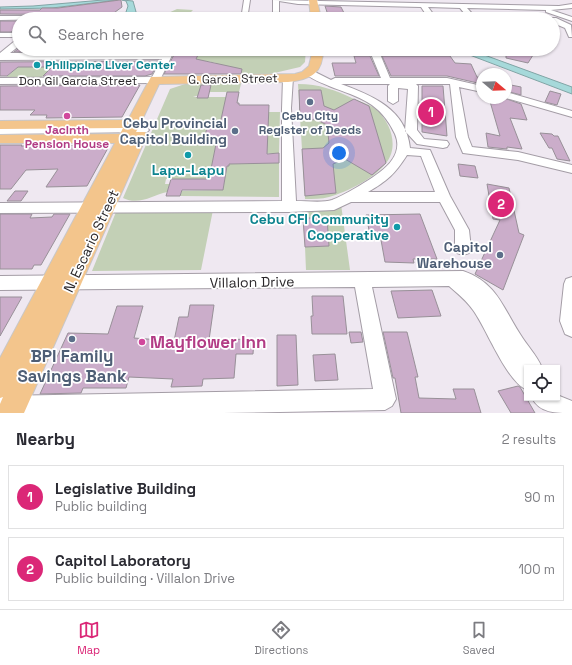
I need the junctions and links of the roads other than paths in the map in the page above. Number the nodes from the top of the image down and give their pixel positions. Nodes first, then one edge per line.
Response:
1 (247, 0) edge
2 (276, 0) edge
3 (281, 0) edge
4 (480, 0) edge
5 (534, 0) edge
6 (313, 1) edge
7 (349, 1) edge
8 (394, 2) edge
9 (426, 3) edge
10 (461, 5) junction
11 (486, 6) junction
12 (572, 6) edge
13 (541, 8) junction
14 (245, 12) dead end
15 (276, 12) edge
16 (315, 12) edge
17 (467, 12) edge
18 (542, 12) edge
19 (552, 12) edge
20 (560, 15) edge
21 (0, 18) edge
22 (12, 18) edge
23 (572, 19) edge
24 (560, 23) edge
25 (0, 35) edge
26 (12, 35) edge
27 (572, 35) edge
28 (12, 47) edge
29 (1, 56) edge
30 (12, 56) edge
31 (168, 56) edge
32 (317, 56) edge
33 (377, 56) edge
34 (310, 73) junction
35 (288, 78) junction
36 (155, 80) junction
37 (181, 80) junction
38 (0, 81) edge
39 (325, 81) junction
40 (454, 82) junction
41 (390, 83) junction
42 (476, 88) edge
43 (374, 91) dead end
44 (536, 92) dead end
45 (512, 97) edge
46 (393, 101) dead end
47 (528, 101) junction
48 (572, 114) edge
49 (541, 116) dead end
50 (0, 125) edge
51 (0, 131) edge
52 (135, 131) junction
53 (407, 133) junction
54 (0, 139) edge
55 (443, 144) dead end
56 (404, 151) junction
57 (572, 169) edge
58 (349, 197) junction
59 (444, 197) junction
60 (99, 207) junction
61 (289, 207) junction
62 (0, 208) edge
63 (464, 249) dead end
64 (453, 278) junction
65 (362, 280) junction
66 (0, 283) edge
67 (61, 283) junction
68 (572, 284) edge
69 (572, 328) edge
70 (530, 365) edge
71 (524, 376) edge
72 (0, 385) edge
73 (560, 399) edge
74 (547, 401) edge
75 (8, 409) edge
76 (571, 412) edge

1 - 14 street
2 - 15 street
3 - 6 street
4 - 11 street
5 - 13 street
6 - 7 street
6 - 16 main road
7 - 8 street
8 - 9 street
9 - 10 street
10 - 11 street
10 - 17 street
11 - 13 street
12 - 13 street
13 - 18 street
13 - 19 street
20 - 23 street
21 - 22 street
24 - 27 street
25 - 26 street
28 - 29 street
29 - 30 street
31 - 36 street, N. Escario Street
32 - 34 main road
33 - 41 street
34 - 35 main road, G. Garcia Street
34 - 39 street
35 - 37 main road, G. Garcia Street
35 - 61 street
36 - 37 main road, G. Garcia Street
36 - 38 street, Don Gil Garcia Street
36 - 52 main road, N. Escario Street
37 - 52 main road, N. Escario Street
39 - 41 street
39 - 53 street
40 - 41 street
40 - 42 street
40 - 57 street
41 - 43 street
41 - 46 street
41 - 53 street
44 - 47 street
45 - 47 street
47 - 48 street
47 - 49 street
50 - 52 main road
51 - 52 street
52 - 54 main road
52 - 60 main road, N. Escario Street
53 - 55 street
53 - 56 street
56 - 58 street
56 - 59 street
58 - 59 street
58 - 61 street
59 - 63 street
60 - 61 street
60 - 62 street
60 - 67 main road, N. Escario Street
64 - 65 street, Villalon Drive
64 - 70 street, Villalon Drive
64 - 71 street
65 - 67 street, Villalon Drive
65 - 75 street
66 - 67 street, Villalon Drive
67 - 72 main road, N. Escario Street
67 - 75 main road, N. Escario Street
68 - 69 street
73 - 76 street
74 - 76 street

